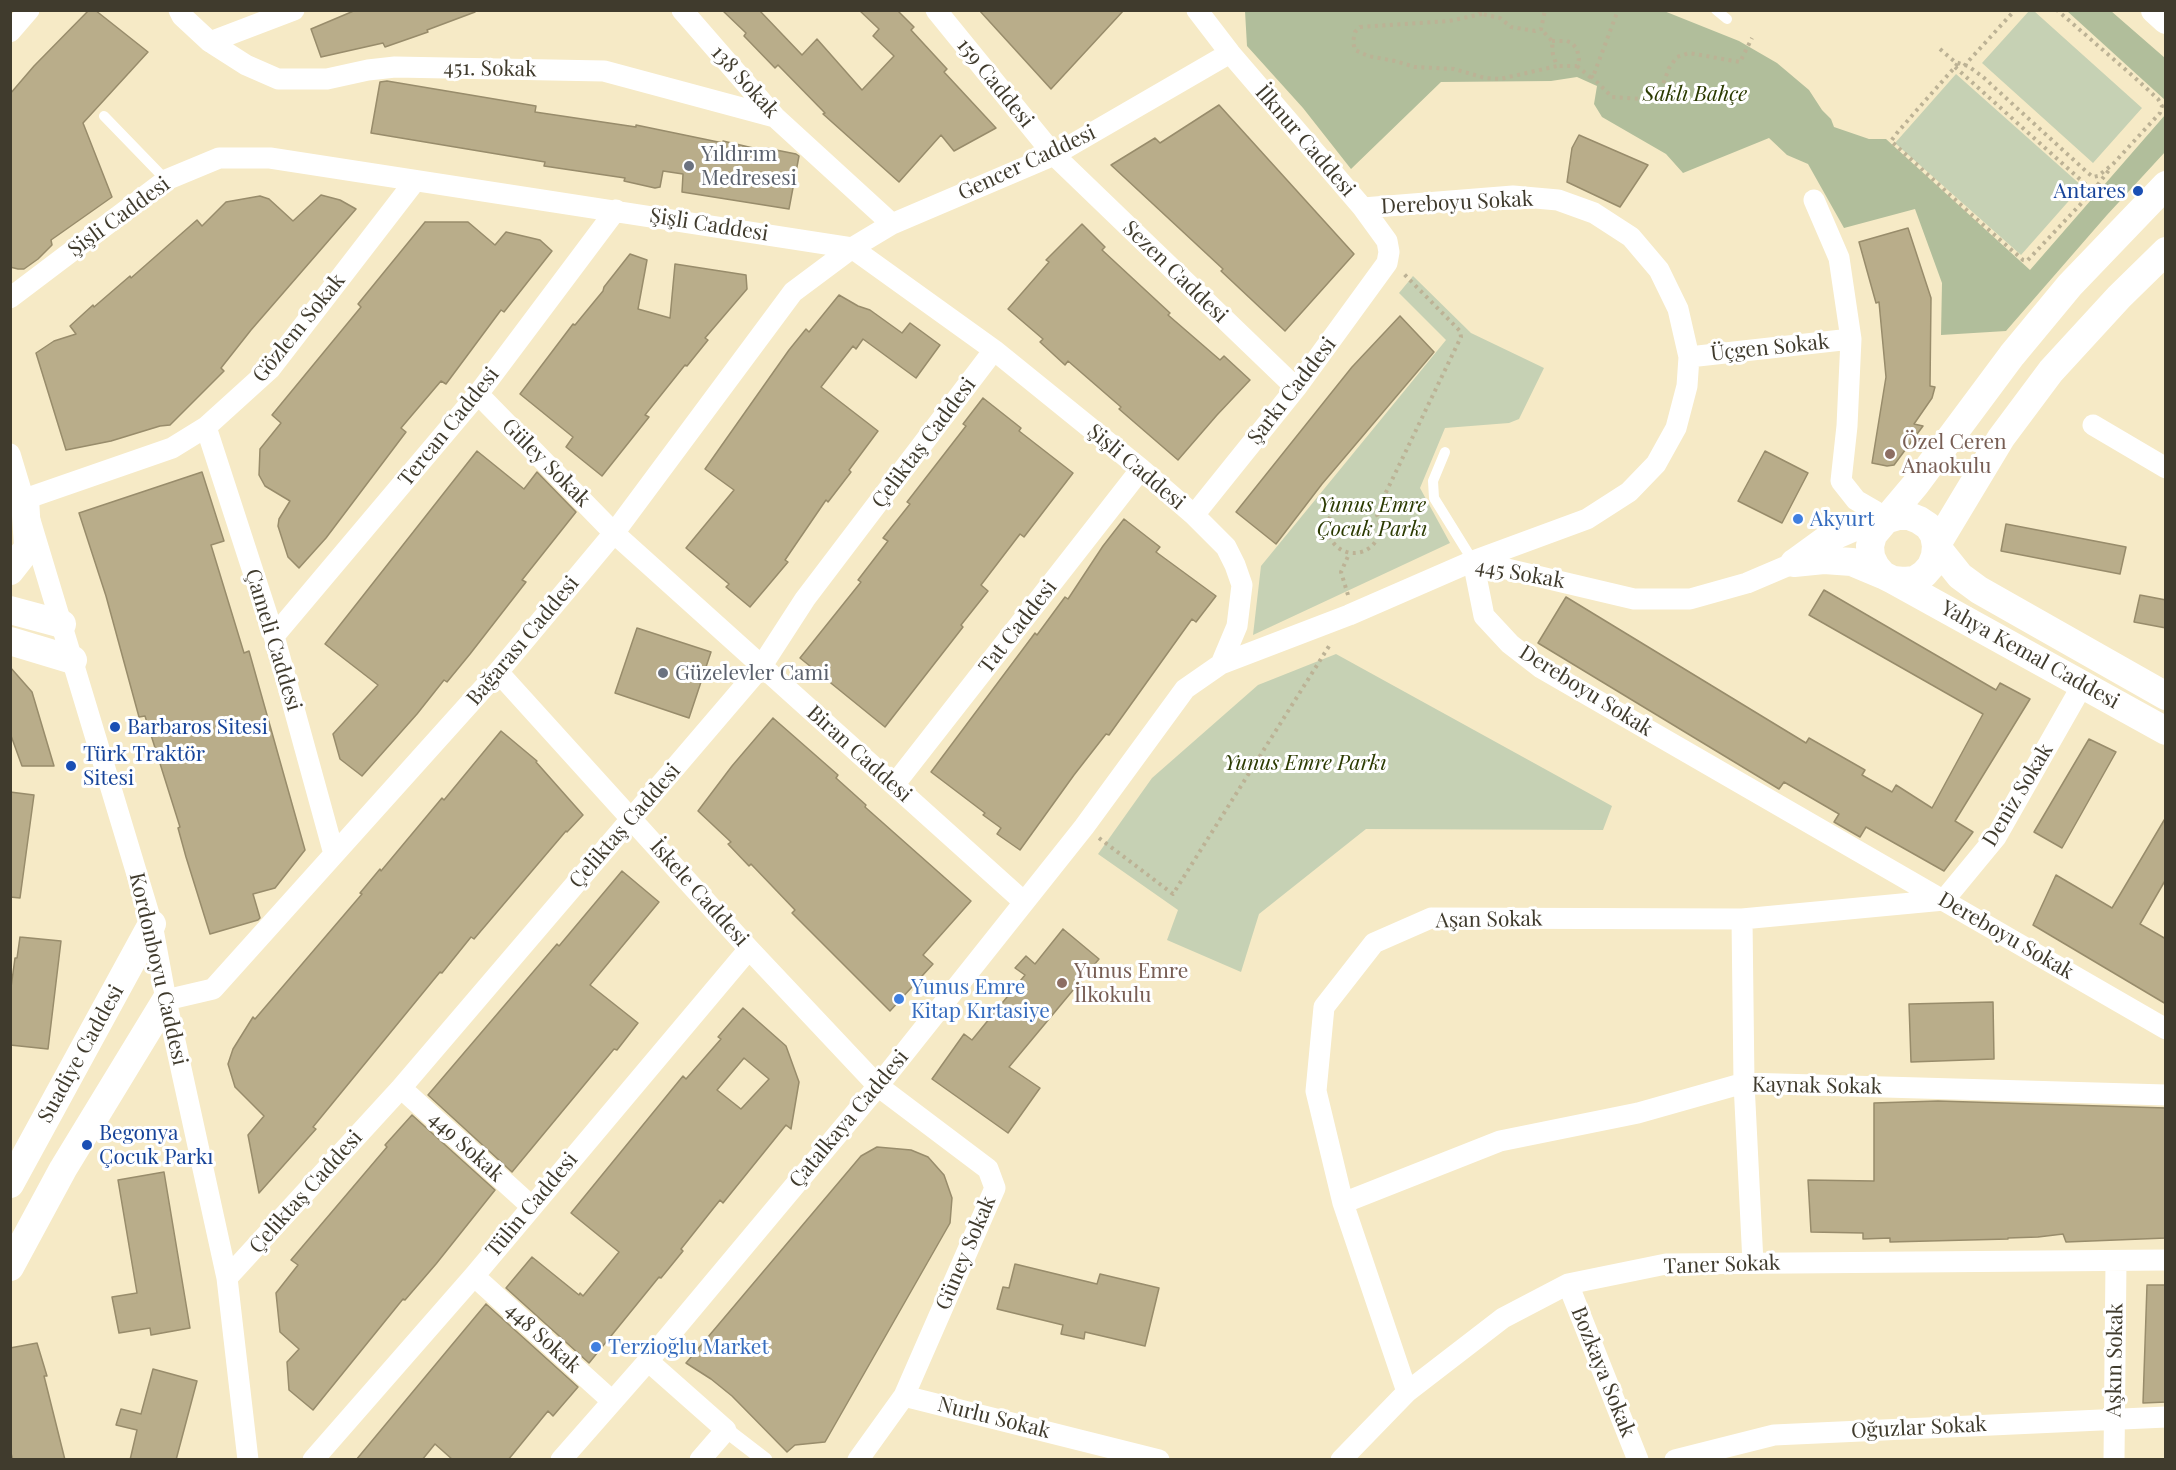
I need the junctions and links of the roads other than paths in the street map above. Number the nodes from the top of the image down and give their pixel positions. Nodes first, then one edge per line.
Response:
1 (29, 10) edge
2 (179, 10) edge
3 (294, 10) edge
4 (682, 10) edge
5 (936, 10) edge
6 (1197, 10) edge
7 (1716, 10) edge
8 (2155, 10) edge
9 (1727, 19) dead end
10 (2166, 20) edge
11 (10, 32) edge
12 (210, 42) junction
13 (1230, 54) junction
14 (104, 116) dead end
15 (775, 117) junction
16 (1054, 155) junction
17 (166, 180) junction
18 (415, 181) junction
19 (2166, 185) edge
20 (1814, 200) dead end
21 (1363, 208) junction
22 (616, 210) junction
23 (892, 224) junction
24 (852, 248) junction
25 (2166, 251) edge
26 (1387, 261) joint
27 (10, 298) edge
28 (1851, 339) junction
29 (994, 350) junction
30 (1689, 357) junction
31 (1296, 388) junction
32 (478, 394) junction
33 (2093, 425) dead end
34 (206, 427) junction
35 (1444, 452) dead end
36 (10, 454) edge
37 (2166, 468) edge
38 (1141, 470) junction
39 (25, 499) junction
40 (1194, 515) junction
41 (1884, 523) junction
42 (615, 533) junction
43 (1936, 546) junction
44 (1473, 561) junction
45 (1794, 563) junction
46 (10, 571) edge
47 (1888, 577) junction
48 (10, 610) edge
49 (62, 624) junction
50 (274, 636) junction
51 (10, 641) edge
52 (73, 660) junction
53 (1221, 664) junction
54 (761, 667) junction
55 (498, 672) junction
56 (2083, 684) junction
57 (2166, 696) edge
58 (2166, 731) edge
59 (894, 785) junction
60 (632, 817) junction
61 (334, 854) junction
62 (1944, 900) junction
63 (1024, 902) junction
64 (1742, 919) junction
65 (152, 924) junction
66 (749, 949) junction
67 (165, 1000) junction
68 (2166, 1029) edge
69 (1744, 1083) junction
70 (878, 1086) junction
71 (401, 1088) junction
72 (2166, 1095) edge
73 (10, 1184) edge
74 (1343, 1203) junction
75 (531, 1206) junction
76 (2166, 1260) edge
77 (2116, 1261) junction
78 (1753, 1263) junction
79 (10, 1267) edge
80 (474, 1276) junction
81 (227, 1278) junction
82 (1568, 1284) junction
83 (648, 1360) junction
84 (1407, 1392) junction
85 (904, 1396) junction
86 (612, 1401) junction
87 (2166, 1417) edge
88 (2114, 1419) junction
89 (726, 1430) junction
90 (248, 1460) edge
91 (313, 1460) edge
92 (561, 1460) edge
93 (700, 1460) edge
94 (765, 1460) edge
95 (858, 1460) edge
96 (1159, 1460) edge
97 (1341, 1460) edge
98 (1638, 1460) edge
99 (1675, 1460) edge
100 (2114, 1460) edge

1 - 11 street
2 - 12 street, 451. Sokak
3 - 12 street
4 - 15 street, 138 Sokak
5 - 16 street, 159 Caddesi
6 - 13 street, İlknur Caddesi
7 - 9 lane
8 - 10 main road
12 - 15 street, 451. Sokak
13 - 16 street, Gencer Caddesi
13 - 21 street, İlknur Caddesi
14 - 17 lane
15 - 23 street, 138 Sokak
16 - 23 street, Gencer Caddesi
16 - 31 street, Sezen Caddesi
17 - 18 street, Şişli Caddesi
17 - 27 street, Şişli Caddesi
18 - 22 street, Şişli Caddesi
18 - 34 street, Gözlem Sokak
19 - 41 main road
20 - 28 street
21 - 26 street, İlknur Caddesi
21 - 30 street, Dereboyu Sokak
22 - 24 street, Şişli Caddesi
22 - 32 street, Tercan Caddesi
23 - 24 street, Gencer Caddesi
24 - 29 street, Şişli Caddesi
24 - 42 street, Bağarası Caddesi
25 - 43 main road
26 - 31 street, Şarkı Caddesi
28 - 30 street, Üçgen Sokak
28 - 41 street
29 - 38 street, Şişli Caddesi
29 - 54 street, Çeliktaş Caddesi
30 - 44 street, Dereboyu Sokak
31 - 40 street, Şarkı Caddesi
32 - 42 street, Güley Sokak
32 - 50 street, Tercan Caddesi
33 - 37 street
34 - 39 street, Gözlem Sokak
34 - 50 street, Çameli Caddesi
35 - 44 lane
36 - 39 street, Kordonboyu Caddesi
38 - 40 street, Şişli Caddesi
38 - 59 street, Tat Caddesi
39 - 46 main road
39 - 49 street, Kordonboyu Caddesi
40 - 53 street, Şişli Caddesi
41 - 43 main road
41 - 45 main road, 445 Sokak
41 - 47 main road
42 - 54 street, Biran Caddesi
42 - 55 street, Bağarası Caddesi
43 - 47 main road
43 - 57 main road, Yahya Kemal Caddesi
44 - 45 street, 445 Sokak
44 - 53 street, 445 Sokak
44 - 62 street, Dereboyu Sokak
45 - 47 main road, 445 Sokak
47 - 56 main road, Yahya Kemal Caddesi
48 - 49 main road
49 - 52 street, Kordonboyu Caddesi
50 - 61 street, Çameli Caddesi
51 - 52 main road
52 - 65 street, Kordonboyu Caddesi
53 - 63 street, Çatalkaya Caddesi
54 - 59 street, Biran Caddesi
54 - 60 street, Çeliktaş Caddesi
55 - 60 street, İskele Caddesi
55 - 61 street, Bağarası Caddesi
56 - 58 main road, Yahya Kemal Caddesi
56 - 62 street, Deniz Sokak
59 - 63 street, Biran Caddesi
60 - 66 street, İskele Caddesi
60 - 71 street, Çeliktaş Caddesi
61 - 67 street, Bağarası Caddesi
62 - 64 street, Aşan Sokak
62 - 68 street, Dereboyu Sokak
63 - 70 street, Çatalkaya Caddesi
64 - 69 street
64 - 74 street, Aşan Sokak
65 - 67 street, Kordonboyu Caddesi
65 - 73 main road, Suadiye Caddesi
66 - 70 street, İskele Caddesi
66 - 75 street, Tülin Caddesi
67 - 79 main road, Suadiye Caddesi
67 - 81 street, Kordonboyu Caddesi
69 - 72 street, Kaynak Sokak
69 - 74 street, Kaynak Sokak
69 - 78 street
70 - 83 street, Çatalkaya Caddesi
70 - 85 street, Güney Sokak
71 - 75 street, 449 Sokak
71 - 81 street, Çeliktaş Caddesi
74 - 84 street, Aşan Sokak
75 - 80 street, Tülin Caddesi
76 - 77 street, Taner Sokak
77 - 78 street, Taner Sokak
77 - 88 street, Aşkın Sokak
78 - 82 street, Taner Sokak
80 - 86 street, 448 Sokak
80 - 91 street, Tülin Caddesi
81 - 90 street, Kordonboyu Caddesi
82 - 84 street, Taner Sokak
82 - 98 street, Bozkaya Sokak
83 - 86 street, Çatalkaya Caddesi
83 - 89 street
84 - 97 street, Taner Sokak
85 - 95 street
85 - 96 street, Nurlu Sokak
86 - 92 street, Çatalkaya Caddesi
87 - 88 street, Oğuzlar Sokak
88 - 99 street, Oğuzlar Sokak
88 - 100 street, Aşkın Sokak
89 - 93 street
89 - 94 street

